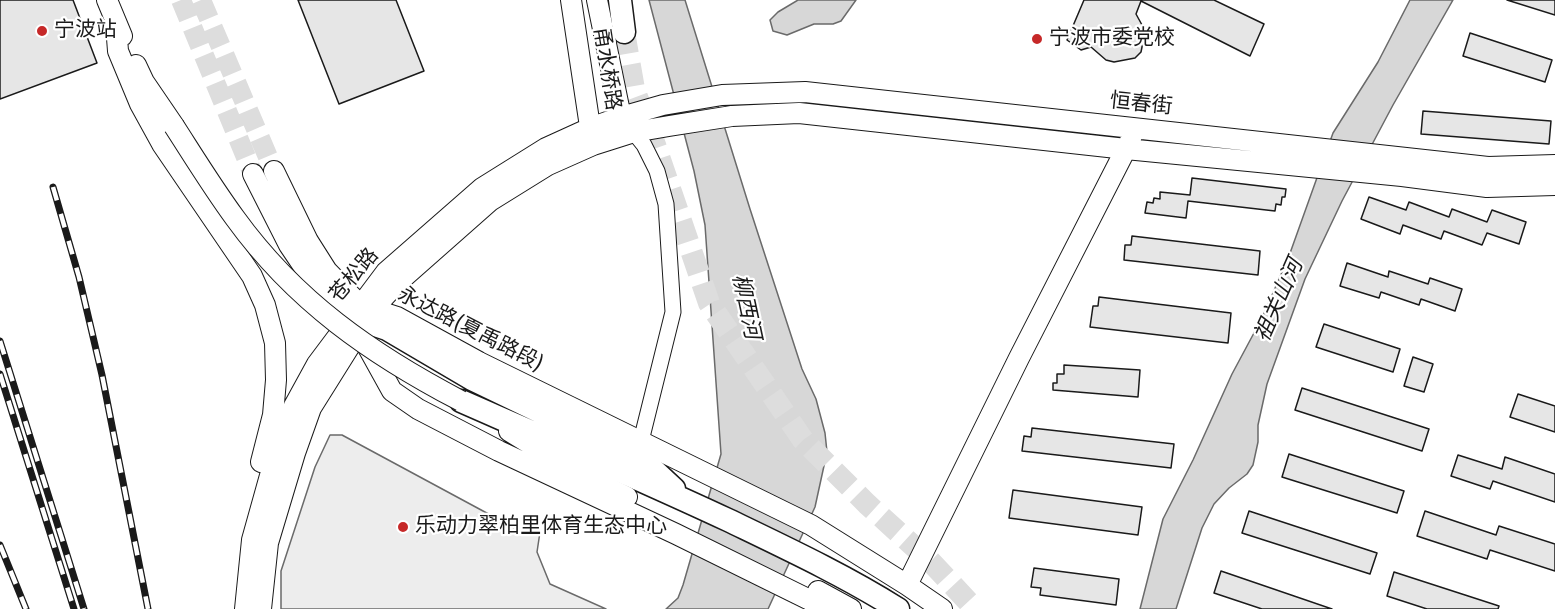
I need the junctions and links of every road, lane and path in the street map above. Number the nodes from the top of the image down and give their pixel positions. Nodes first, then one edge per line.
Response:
1 (107, 0) edge
2 (571, 0) edge
3 (597, 0) edge
4 (620, 0) edge
5 (116, 25) junction
6 (624, 32) tunnel mouth
7 (663, 105) joint
8 (621, 117) junction
9 (669, 126) joint
10 (1136, 129) junction
11 (634, 132) junction
12 (592, 137) junction
13 (1126, 149) junction
14 (1555, 165) edge
15 (1406, 167) junction
16 (274, 171) tunnel mouth
17 (253, 174) tunnel mouth
18 (1555, 185) edge
19 (362, 313) junction
20 (461, 401) joint
21 (641, 441) junction
22 (681, 519) junction
23 (907, 585) junction
24 (795, 586) junction
25 (232, 609) edge
26 (245, 609) edge
27 (261, 609) edge
28 (828, 609) edge
29 (851, 609) edge
30 (898, 609) edge
31 (942, 609) edge

1 - 5 main road
2 - 12 main road, 甬水桥路
3 - 8 main road, 甬水桥路
4 - 6 highway
5 - 20 main road, bridge
5 - 25 main road
7 - 8 main road, 苍松路
7 - 10 main road, 恒春街
8 - 11 street
8 - 12 main road, 苍松路
9 - 11 main road, 苍松路
9 - 13 main road, 恒春街
10 - 13 main road
10 - 15 main road, 恒春街
11 - 12 main road, 苍松路
11 - 21 street
12 - 19 main road, 苍松路
13 - 15 main road, 恒春街
13 - 23 main road
14 - 15 main road, 恒春街
15 - 18 main road, 恒春街
16 - 19 main road, 永达路(夏禹路段)
17 - 19 main road
19 - 21 main road, 永达路(夏禹路段)
19 - 22 highway
19 - 22 main road, 永达路(夏禹路段)
19 - 26 main road, 苍松路
19 - 27 main road, 苍松路
20 - 22 highway
21 - 23 main road, 永达路(夏禹路段)
22 - 24 main road, 永达路(夏禹路段)
22 - 30 highway
23 - 31 main road
24 - 28 main road
24 - 29 main road

